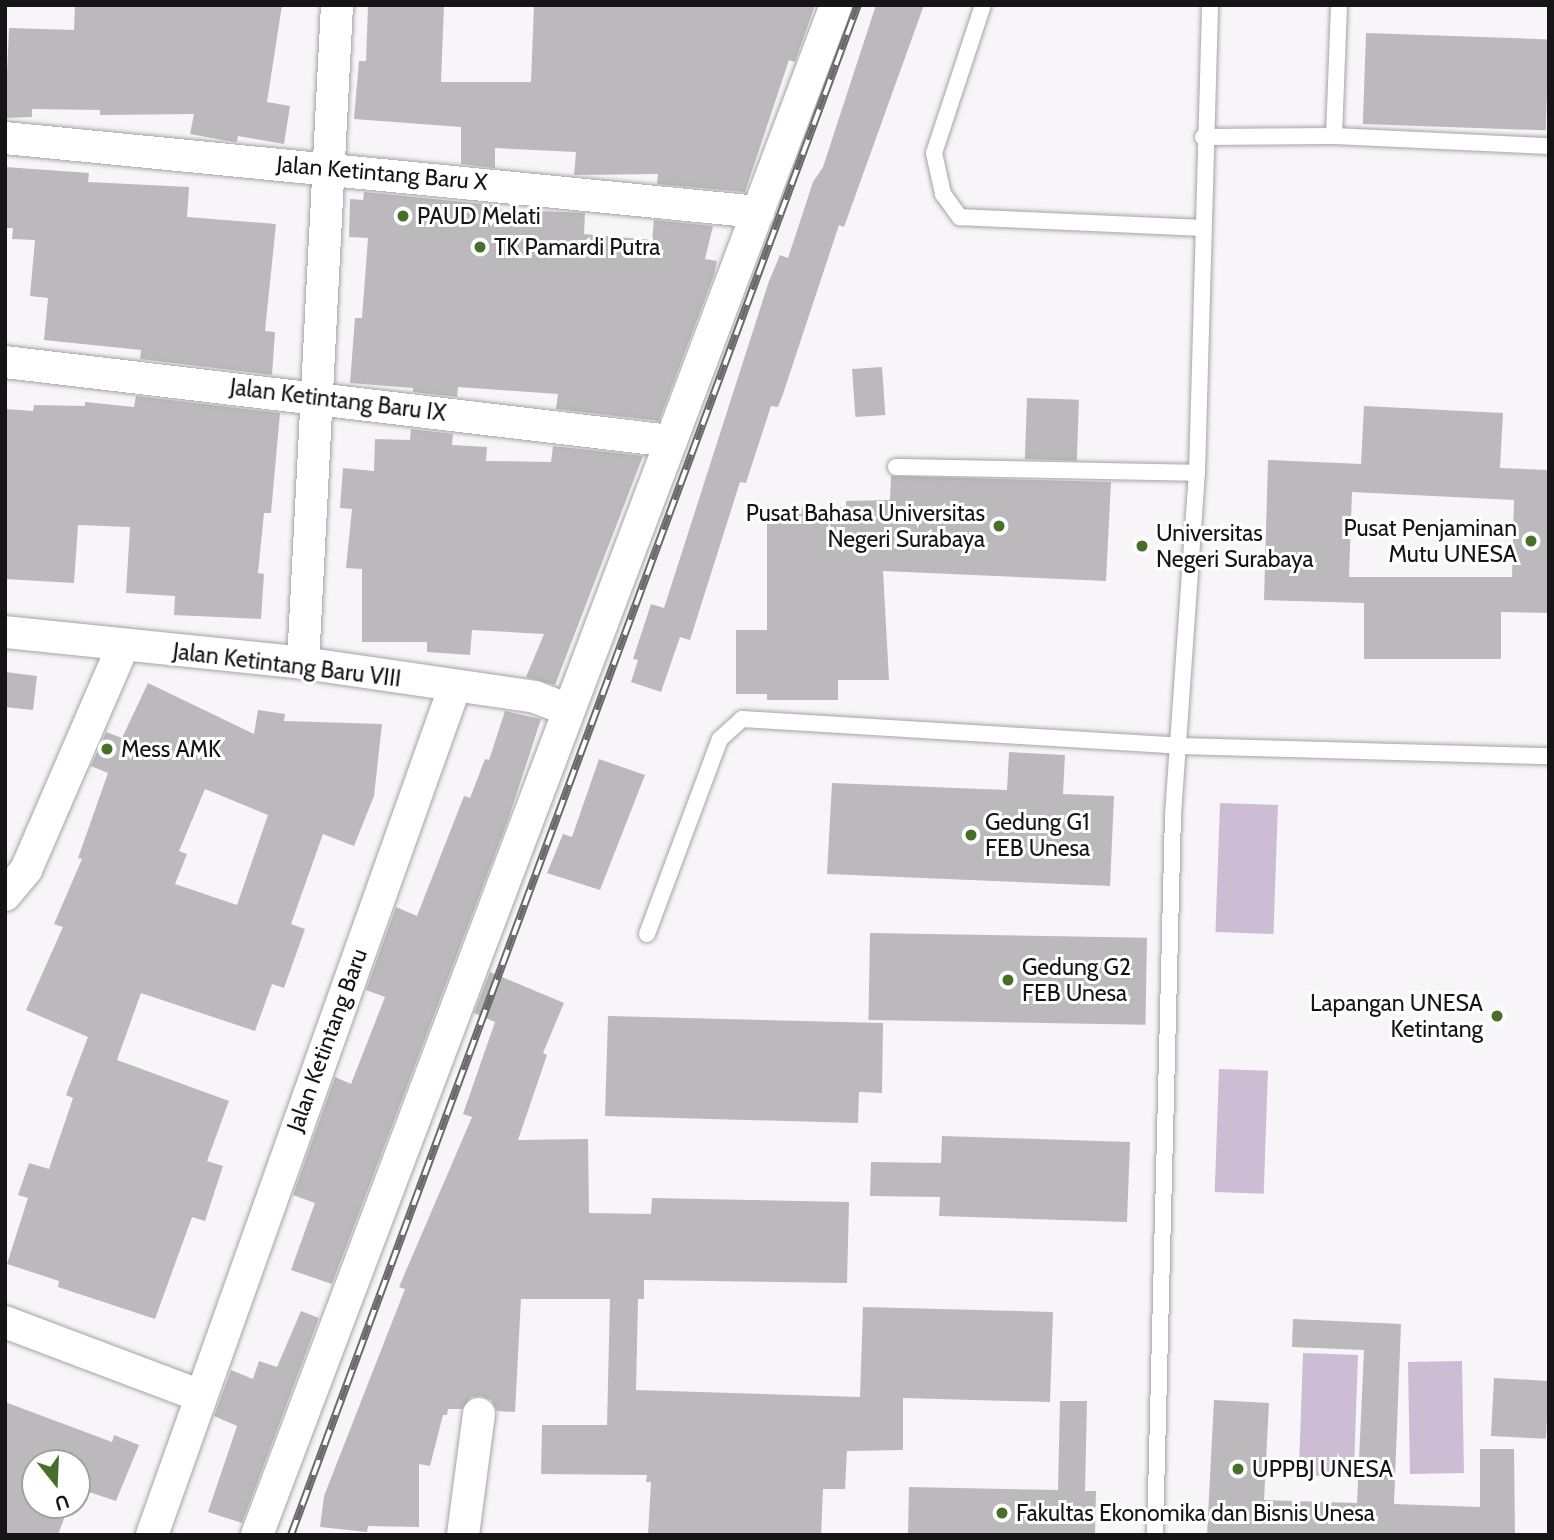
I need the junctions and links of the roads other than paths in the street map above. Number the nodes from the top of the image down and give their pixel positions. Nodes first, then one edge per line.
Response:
1 (337, 5) edge
2 (835, 5) edge
3 (983, 5) edge
4 (1210, 5) edge
5 (1339, 5) edge
6 (1334, 136) junction
7 (1203, 137) junction
8 (5, 138) edge
9 (1549, 146) edge
10 (328, 168) junction
11 (758, 212) junction
12 (1201, 229) junction
13 (5, 362) edge
14 (317, 396) junction
15 (670, 441) junction
16 (896, 467) dead end
17 (1197, 473) junction
18 (5, 632) edge
19 (123, 646) junction
20 (303, 663) junction
21 (455, 686) junction
22 (566, 709) junction
23 (1180, 747) junction
24 (1549, 756) edge
25 (5, 895) edge
26 (647, 934) dead end
27 (5, 1321) edge
28 (198, 1395) junction
29 (480, 1414) dead end
30 (152, 1535) edge
31 (257, 1535) edge
32 (463, 1535) edge
33 (1154, 1535) edge

1 - 10 street
2 - 11 street
3 - 12 lane
4 - 7 lane
5 - 6 lane
6 - 7 lane
6 - 9 lane
7 - 12 lane
8 - 10 street, Jalan Ketintang Baru X
10 - 11 street, Jalan Ketintang Baru X
10 - 14 street
11 - 15 street
12 - 17 lane
13 - 14 street, Jalan Ketintang Baru IX
14 - 15 street, Jalan Ketintang Baru IX
14 - 20 street
15 - 22 street
16 - 17 lane
17 - 23 lane
18 - 19 street, Jalan Ketintang Baru VIII
19 - 20 street, Jalan Ketintang Baru VIII
19 - 25 street
20 - 21 street, Jalan Ketintang Baru VIII
21 - 22 street, Jalan Ketintang Baru VIII
21 - 28 street, Jalan Ketintang Baru
22 - 31 street
23 - 24 lane
23 - 26 lane
23 - 33 lane
27 - 28 street
28 - 30 street, Jalan Ketintang Baru
29 - 32 street

